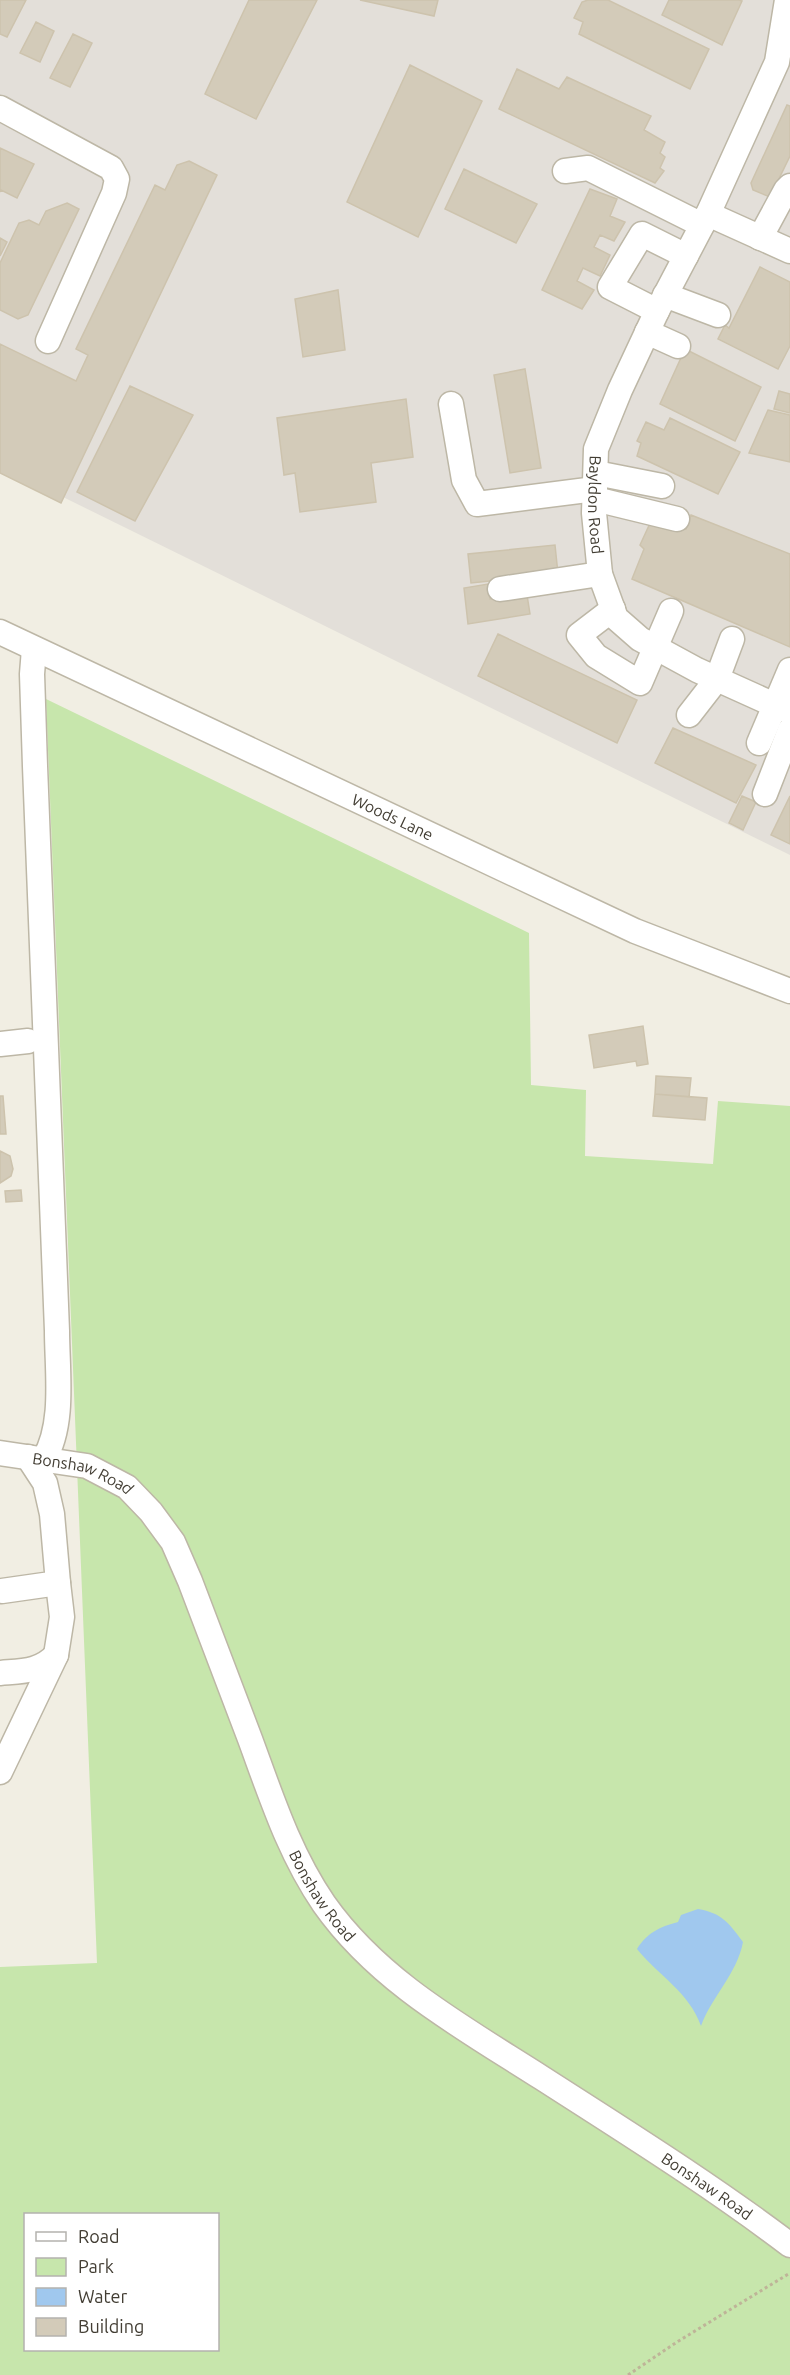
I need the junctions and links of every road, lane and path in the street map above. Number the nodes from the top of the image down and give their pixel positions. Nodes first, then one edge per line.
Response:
1 (787, 0) edge
2 (0, 108) edge
3 (564, 171) dead end
4 (790, 186) edge
5 (705, 220) junction
6 (760, 238) junction
7 (790, 251) edge
8 (686, 256) junction
9 (657, 313) junction
10 (718, 315) dead end
11 (48, 341) dead end
12 (678, 346) dead end
13 (451, 404) dead end
14 (662, 486) dead end
15 (595, 487) junction
16 (677, 519) dead end
17 (600, 574) junction
18 (500, 589) dead end
19 (613, 609) junction
20 (671, 611) dead end
21 (0, 632) edge
22 (732, 639) dead end
23 (656, 648) junction
24 (34, 649) junction
25 (790, 670) edge
26 (717, 679) junction
27 (782, 709) edge
28 (689, 715) dead end
29 (790, 730) edge
30 (759, 743) dead end
31 (765, 794) dead end
32 (790, 991) edge
33 (28, 1041) dead end
34 (0, 1044) edge
35 (0, 1453) edge
36 (36, 1458) junction
37 (58, 1583) junction
38 (2, 1591) dead end
39 (56, 1655) junction
40 (0, 1673) edge
41 (0, 1772) edge
42 (790, 2246) edge
43 (790, 2273) edge
44 (628, 2375) edge

1 - 5 street, Bayldon Road
2 - 11 street
3 - 5 street
4 - 6 street
5 - 6 street
5 - 8 street, Bayldon Road
6 - 7 street
8 - 9 street, Bayldon Road
8 - 9 street
9 - 10 street
9 - 12 street
9 - 15 street, Bayldon Road
13 - 15 street
14 - 15 street
15 - 16 street
15 - 17 street, Bayldon Road
17 - 18 street
17 - 19 street, Bayldon Road
19 - 23 street, Bayldon Road
19 - 23 street
20 - 23 street
21 - 24 street, Woods Lane
22 - 26 street
23 - 26 street, Bayldon Road
24 - 32 street, Woods Lane
24 - 36 street
25 - 27 street
26 - 27 street, Bayldon Road
26 - 28 street
27 - 30 street
29 - 31 street
33 - 34 street
35 - 36 street, Bonshaw Road
36 - 37 street
36 - 42 street, Bonshaw Road
37 - 38 street
37 - 39 street
39 - 40 street
39 - 41 street
43 - 44 path

